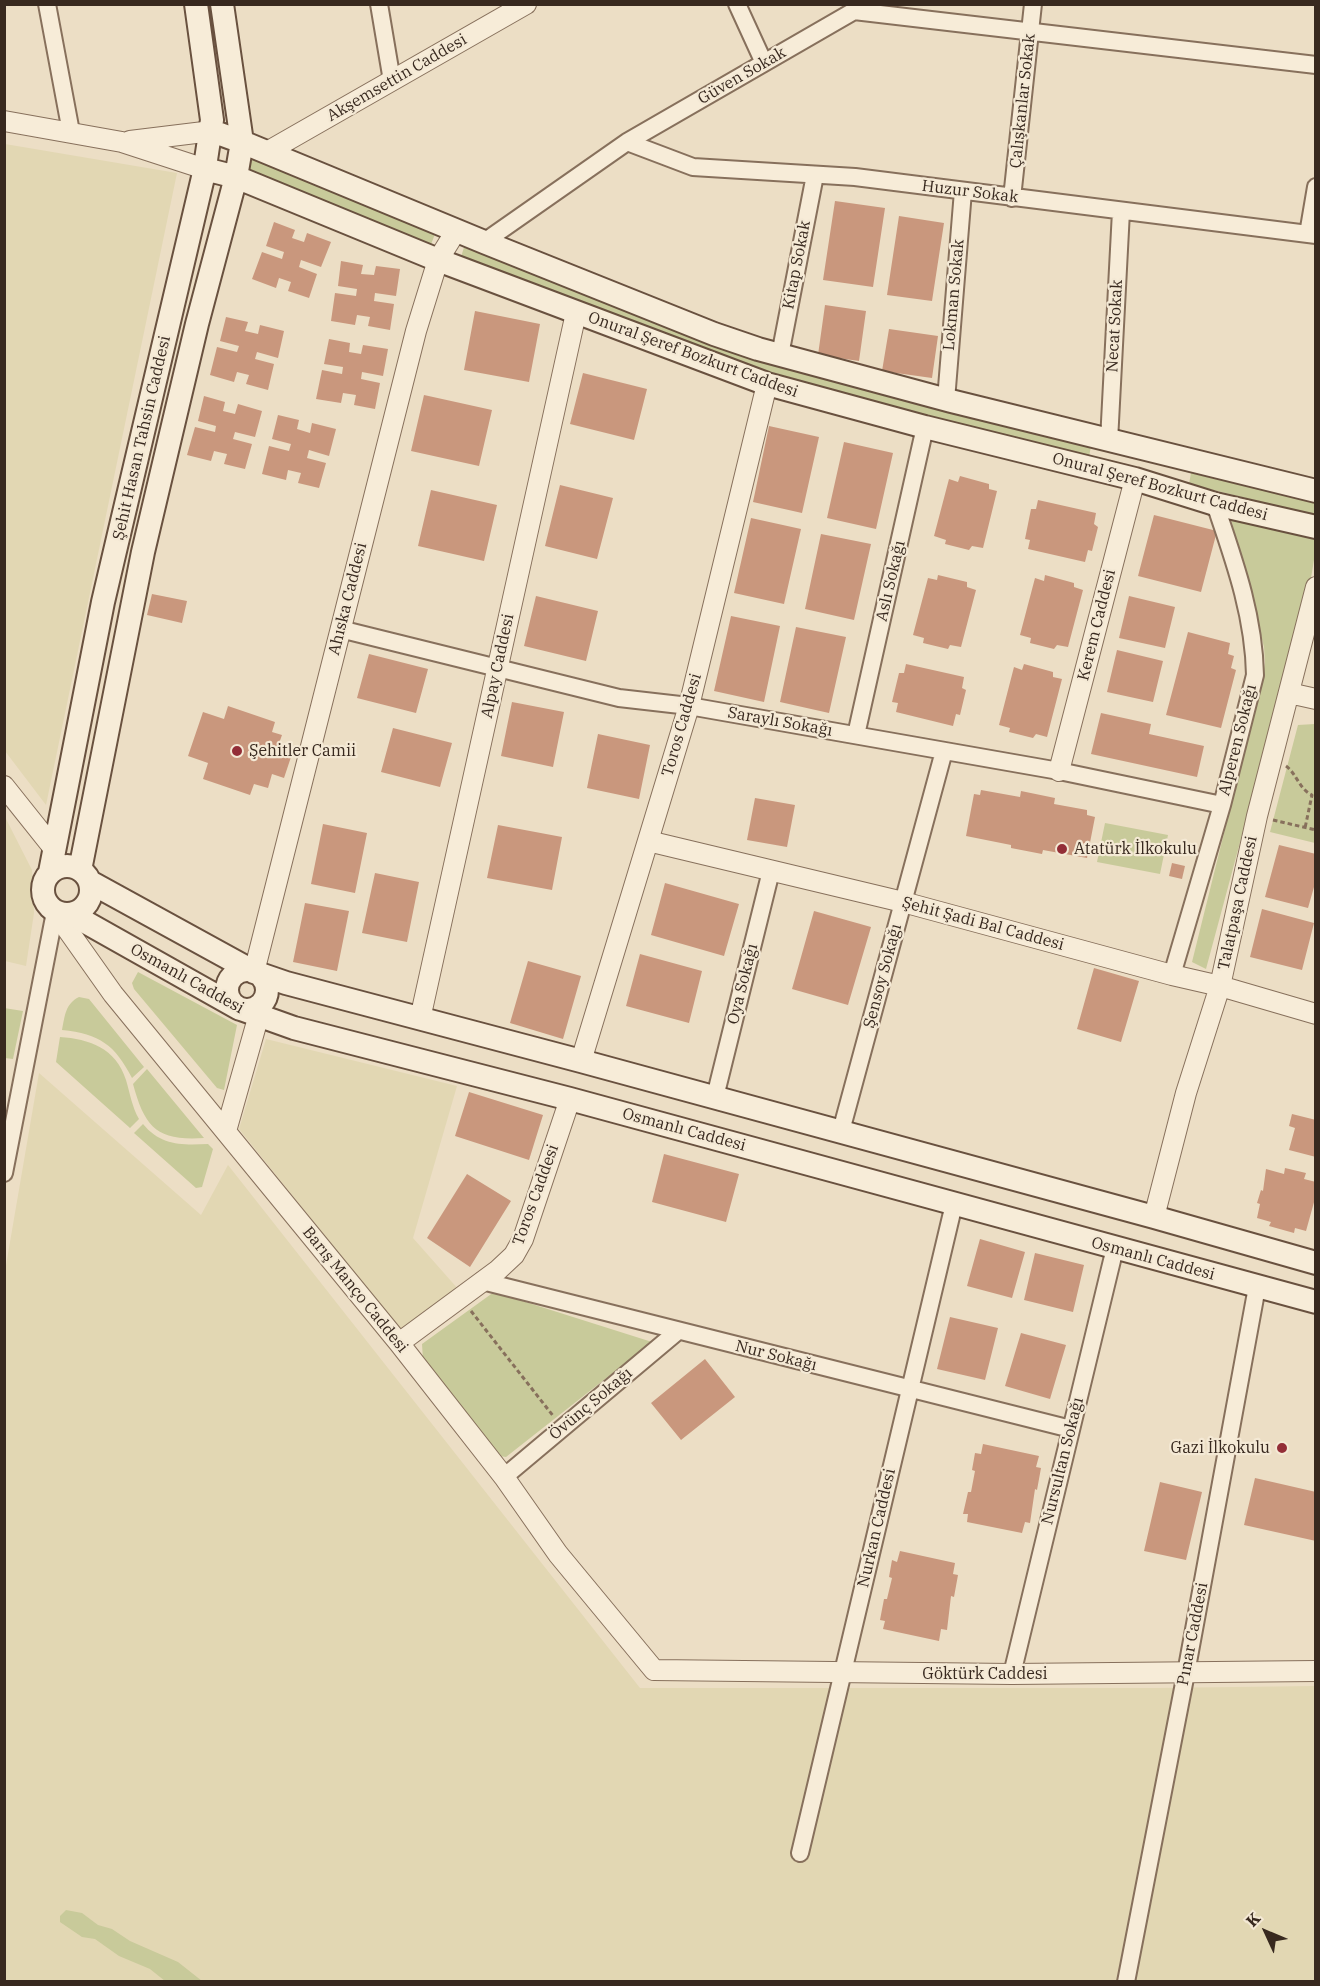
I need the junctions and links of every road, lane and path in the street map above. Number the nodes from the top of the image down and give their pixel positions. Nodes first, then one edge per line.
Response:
1 (47, 4) edge
2 (196, 4) edge
3 (222, 4) edge
4 (379, 4) edge
5 (526, 4) edge
6 (736, 4) edge
7 (1033, 4) edge
8 (1031, 32) junction
9 (764, 63) junction
10 (1316, 65) edge
11 (392, 81) junction
12 (4, 121) edge
13 (212, 131) junction
14 (71, 132) junction
15 (122, 141) junction
16 (242, 142) junction
17 (627, 142) junction
18 (267, 152) junction
19 (205, 169) junction
20 (815, 175) junction
21 (237, 177) junction
22 (1316, 187) edge
23 (963, 191) junction
24 (1012, 198) junction
25 (1121, 212) junction
26 (456, 231) junction
27 (1312, 235) edge
28 (484, 242) junction
29 (438, 260) junction
30 (576, 313) junction
31 (780, 355) junction
32 (767, 384) junction
33 (946, 400) junction
34 (925, 427) junction
35 (1109, 441) junction
36 (1135, 479) junction
37 (1316, 491) edge
38 (1215, 504) junction
39 (1316, 527) edge
40 (1316, 587) edge
41 (340, 629) junction
42 (498, 668) junction
43 (1289, 693) junction
44 (1316, 699) edge
45 (689, 706) junction
46 (856, 735) junction
47 (944, 751) junction
48 (1271, 761) junction
49 (1059, 771) junction
50 (4, 786) edge
51 (1221, 805) junction
52 (1257, 816) junction
53 (1305, 828) junction
54 (1316, 830) edge
55 (648, 841) junction
56 (55, 850) junction
57 (771, 871) junction
58 (50, 872) junction
59 (85, 876) junction
60 (903, 902) junction
61 (63, 913) junction
62 (254, 972) junction
63 (1172, 975) junction
64 (1220, 986) junction
65 (253, 1009) junction
66 (1316, 1014) edge
67 (420, 1019) junction
68 (581, 1061) junction
69 (715, 1097) junction
70 (570, 1099) junction
71 (226, 1131) junction
72 (841, 1131) junction
73 (4, 1173) edge
74 (954, 1204) junction
75 (1154, 1216) junction
76 (1115, 1248) junction
77 (1316, 1263) edge
78 (482, 1281) junction
79 (1257, 1287) junction
80 (460, 1298) junction
81 (1316, 1302) edge
82 (678, 1331) junction
83 (399, 1343) junction
84 (910, 1389) junction
85 (562, 1428) junction
86 (1071, 1429) junction
87 (504, 1477) junction
88 (654, 1670) joint
89 (1316, 1671) edge
90 (1186, 1673) junction
91 (843, 1674) junction
92 (1012, 1674) junction
93 (800, 1852) dead end
94 (1126, 1982) edge

1 - 14 street
2 - 13 main road, Şehit Hasan Tahsin Caddesi
3 - 16 main road, Şehit Hasan Tahsin Caddesi
4 - 11 street
5 - 11 street, Akşemsettin Caddesi
6 - 9 street
7 - 8 street, Çalışkanlar Sokak
8 - 9 street, Güven Sokak
8 - 10 street, Güven Sokak
8 - 24 street, Çalışkanlar Sokak
9 - 17 street, Güven Sokak
11 - 18 street, Akşemsettin Caddesi
12 - 14 street, Onural Şeref Bozkurt Caddesi
13 - 15 street, Onural Şeref Bozkurt Caddesi
13 - 16 main road, Onural Şeref Bozkurt Caddesi
13 - 19 main road, Şehit Hasan Tahsin Caddesi
14 - 15 street, Onural Şeref Bozkurt Caddesi
15 - 19 street, Onural Şeref Bozkurt Caddesi
16 - 18 main road, Onural Şeref Bozkurt Caddesi
16 - 21 main road, Şehit Hasan Tahsin Caddesi
17 - 20 street, Huzur Sokak
17 - 28 street, Güven Sokak
18 - 26 main road, Onural Şeref Bozkurt Caddesi
19 - 21 main road, Onural Şeref Bozkurt Caddesi
19 - 56 main road, Şehit Hasan Tahsin Caddesi
20 - 23 street, Huzur Sokak
20 - 31 street, Kitap Sokak
21 - 29 main road, Onural Şeref Bozkurt Caddesi
21 - 59 main road, Şehit Hasan Tahsin Caddesi
22 - 27 street
23 - 24 street, Huzur Sokak
23 - 33 street, Lokman Sokak
24 - 25 street, Huzur Sokak
25 - 27 street, Huzur Sokak
25 - 35 street, Necat Sokak
26 - 28 main road, Onural Şeref Bozkurt Caddesi
26 - 29 street, Ahıska Caddesi
28 - 31 main road, Onural Şeref Bozkurt Caddesi
29 - 30 main road, Onural Şeref Bozkurt Caddesi
29 - 41 street, Ahıska Caddesi
30 - 32 main road, Onural Şeref Bozkurt Caddesi
30 - 42 street, Alpay Caddesi
31 - 33 main road, Onural Şeref Bozkurt Caddesi
32 - 34 main road, Onural Şeref Bozkurt Caddesi
32 - 45 street, Toros Caddesi
33 - 35 main road, Onural Şeref Bozkurt Caddesi
34 - 36 main road, Onural Şeref Bozkurt Caddesi
34 - 46 street, Aslı Sokağı
35 - 37 main road, Onural Şeref Bozkurt Caddesi
36 - 38 main road, Onural Şeref Bozkurt Caddesi
36 - 49 street, Kerem Caddesi
38 - 39 main road, Onural Şeref Bozkurt Caddesi
38 - 51 street, Alperen Sokağı
40 - 43 street, Talatpaşa Caddesi
41 - 42 street, Saraylı Sokağı
41 - 62 street, Ahıska Caddesi
42 - 45 street, Saraylı Sokağı
42 - 67 street, Alpay Caddesi
43 - 44 street
43 - 48 street, Talatpaşa Caddesi
45 - 46 street, Saraylı Sokağı
45 - 55 street, Toros Caddesi
46 - 47 street, Saraylı Sokağı
47 - 49 street, Saraylı Sokağı
47 - 60 street, Şensoy Sokağı
48 - 52 street, Talatpaşa Caddesi
48 - 53 path
49 - 51 street, Saraylı Sokağı
50 - 56 street
51 - 63 street, Alperen Sokağı
52 - 53 path
52 - 64 street, Talatpaşa Caddesi
53 - 54 path
55 - 57 street, Şehit Şadi Bal Caddesi
55 - 68 street, Toros Caddesi
56 - 58 main road, Şehit Hasan Tahsin Caddesi
57 - 60 street, Şehit Şadi Bal Caddesi
57 - 69 street, Oya Sokağı
58 - 59 main road
58 - 61 main road
59 - 61 main road
59 - 62 main road
60 - 63 street, Şehit Şadi Bal Caddesi
60 - 72 street, Şensoy Sokağı
61 - 65 main road, Osmanlı Caddesi
61 - 71 street, Barış Manço Caddesi
61 - 73 street
62 - 65 main road
62 - 65 main road
62 - 67 main road
63 - 64 street, Şehit Şadi Bal Caddesi
64 - 66 street, Şehit Şadi Bal Caddesi
64 - 75 street, Talatpaşa Caddesi
65 - 70 main road, Osmanlı Caddesi
65 - 71 street
67 - 68 main road
68 - 69 main road
69 - 72 main road
70 - 74 main road, Osmanlı Caddesi
70 - 78 street, Toros Caddesi
71 - 83 street, Barış Manço Caddesi
72 - 75 main road
74 - 76 main road, Osmanlı Caddesi
74 - 84 street, Nurkan Caddesi
75 - 77 main road
76 - 79 main road, Osmanlı Caddesi
76 - 86 street, Nursultan Sokağı
78 - 80 street, Toros Caddesi
78 - 82 street, Nur Sokağı
79 - 81 main road, Osmanlı Caddesi
79 - 90 street, Pınar Caddesi
80 - 83 street, Toros Caddesi
80 - 85 path
82 - 84 street, Nur Sokağı
82 - 85 street, Övünç Sokağı
83 - 87 street, Barış Manço Caddesi
84 - 86 street, Nur Sokağı
84 - 91 street, Nurkan Caddesi
85 - 87 street, Övünç Sokağı
86 - 92 street, Nursultan Sokağı
87 - 88 street, Barış Manço Caddesi
88 - 91 street, Göktürk Caddesi
89 - 90 street, Göktürk Caddesi
90 - 92 street, Göktürk Caddesi
90 - 94 street, Pınar Caddesi
91 - 92 street, Göktürk Caddesi
91 - 93 street, Nurkan Caddesi

